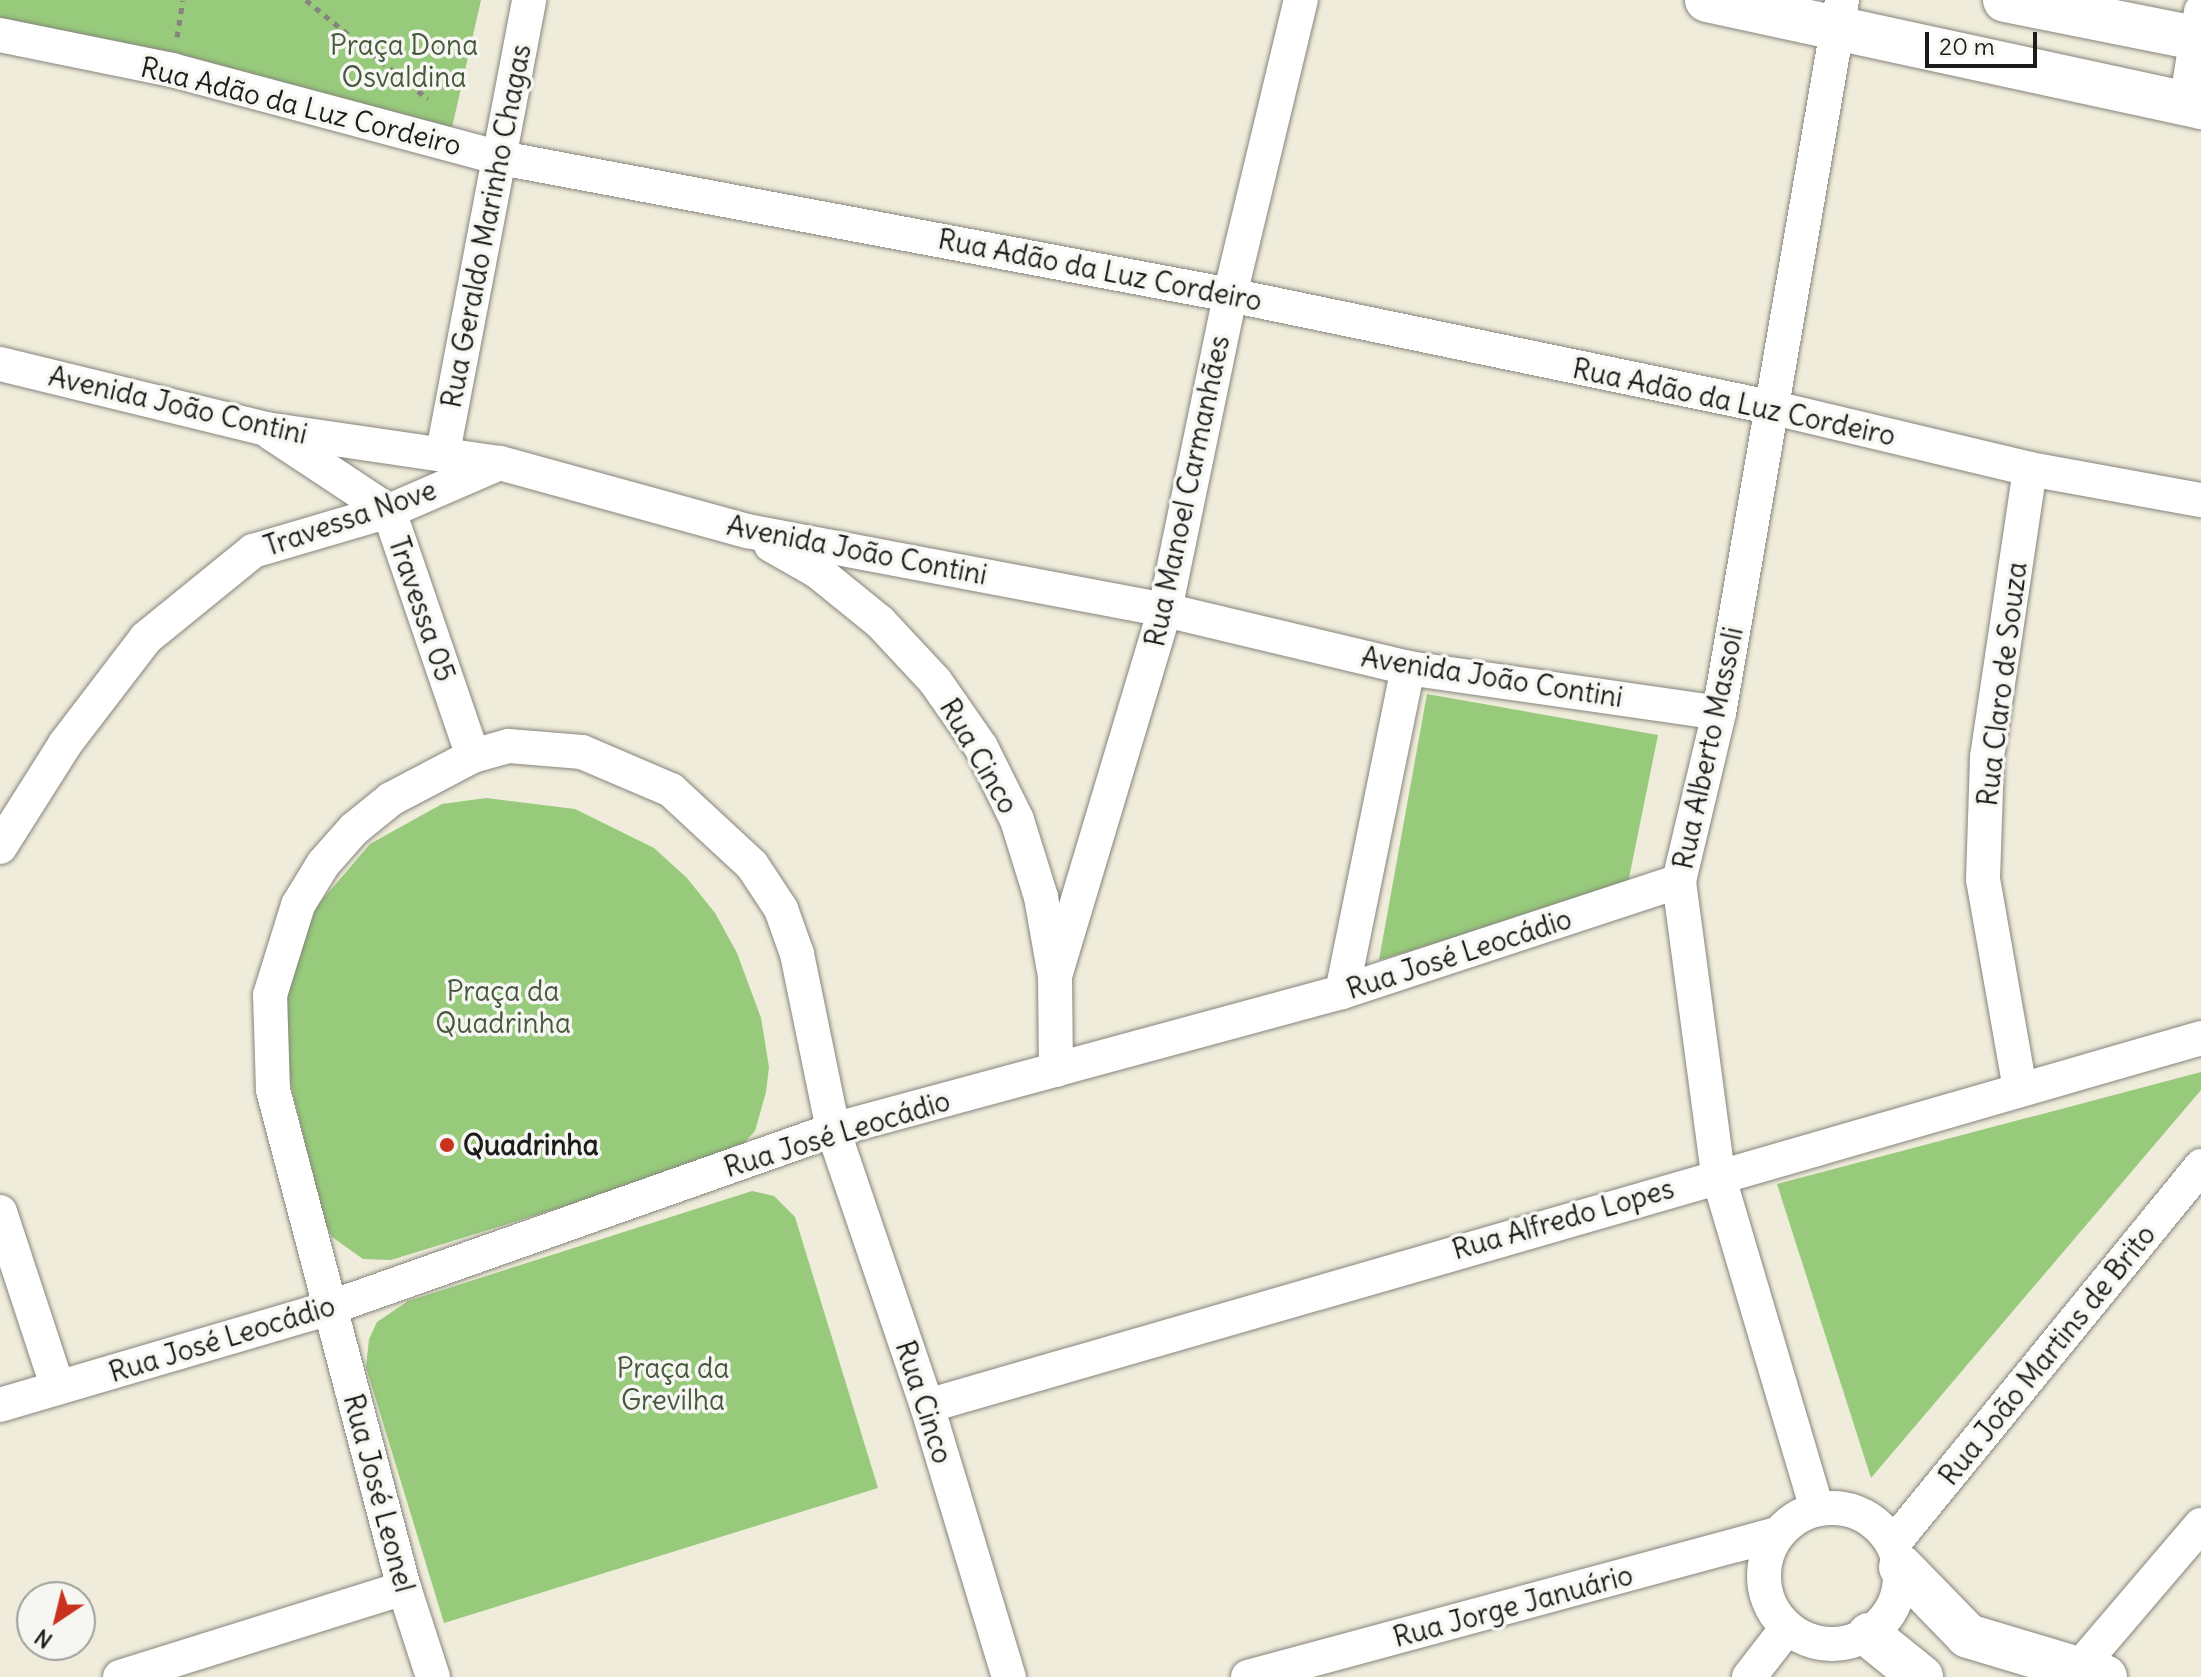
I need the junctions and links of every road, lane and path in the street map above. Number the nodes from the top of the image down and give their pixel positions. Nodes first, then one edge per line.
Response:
1 (306, 0) edge
2 (529, 0) edge
3 (1301, 0) edge
4 (1707, 0) edge
5 (2005, 0) edge
6 (1839, 13) edge
7 (2199, 29) edge
8 (0, 35) edge
9 (2193, 106) edge
10 (440, 108) dead end
11 (501, 158) junction
12 (1230, 295) junction
13 (0, 364) edge
14 (1774, 408) junction
15 (266, 429) junction
16 (443, 452) junction
17 (500, 463) junction
18 (2030, 469) junction
19 (2201, 500) edge
20 (389, 511) junction
21 (747, 531) junction
22 (1165, 610) junction
23 (1408, 668) junction
24 (1719, 713) junction
25 (473, 756) junction
26 (0, 847) edge
27 (1679, 881) junction
28 (1055, 976) junction
29 (1342, 992) junction
30 (2201, 1038) edge
31 (1056, 1070) junction
32 (2020, 1089) junction
33 (833, 1130) junction
34 (2201, 1166) edge
35 (1718, 1174) junction
36 (0, 1212) edge
37 (329, 1308) junction
38 (58, 1388) junction
39 (0, 1405) edge
40 (927, 1406) junction
41 (1817, 1509) junction
42 (2201, 1525) edge
43 (1777, 1534) junction
44 (1897, 1556) junction
45 (404, 1588) junction
46 (1787, 1628) junction
47 (1869, 1635) junction
48 (2084, 1675) edge
49 (120, 1677) edge
50 (433, 1677) edge
51 (1009, 1677) edge
52 (1248, 1677) edge
53 (1749, 1677) edge
54 (1921, 1677) edge

1 - 10 path
2 - 11 street, Rua Geraldo Marinho Chagas
3 - 12 street, Rua Manoel Carmanhães
4 - 6 street
5 - 7 street
6 - 9 street
6 - 14 street, Rua Alberto Massoli
7 - 9 street
8 - 11 street, Rua Adão da Luz Cordeiro
11 - 12 street, Rua Adão da Luz Cordeiro
11 - 16 street, Rua Geraldo Marinho Chagas
12 - 14 street, Rua Adão da Luz Cordeiro
12 - 22 street, Rua Manoel Carmanhães
13 - 15 street, Avenida João Contini
14 - 18 street, Rua Adão da Luz Cordeiro
14 - 24 street, Rua Alberto Massoli
15 - 16 street, Avenida João Contini
15 - 20 street, Travessa 05
16 - 17 street, Avenida João Contini
17 - 20 street, Travessa Nove
17 - 21 street, Avenida João Contini
18 - 19 street, Rua Adão da Luz Cordeiro
18 - 32 street, Rua Claro de Souza
20 - 25 street, Travessa 05
20 - 26 street, Travessa Nove
21 - 22 street, Avenida João Contini
21 - 28 street, Rua Cinco
22 - 23 street, Avenida João Contini
22 - 28 street, Rua Manoel Carmanhães
23 - 24 street, Avenida João Contini
23 - 29 street
24 - 27 street, Rua Alberto Massoli
25 - 33 street, Rua Cinco
25 - 37 street, Rua José Leonel
27 - 29 street, Rua José Leocádio
27 - 35 street, Rua Alberto Massoli
28 - 31 street, Rua Cinco
29 - 31 street, Rua José Leocádio
30 - 32 street, Rua Alfredo Lopes
31 - 33 street, Rua José Leocádio
32 - 35 street, Rua Alfredo Lopes
33 - 37 street, Rua José Leocádio
33 - 40 street, Rua Cinco
34 - 44 street, Rua João Martins de Brito
35 - 40 street, Rua Alfredo Lopes
35 - 41 street, Rua Alberto Massoli
36 - 38 street
37 - 38 street, Rua José Leocádio
37 - 45 street, Rua José Leonel
38 - 39 street, Rua José Leocádio
40 - 51 street, Rua Cinco
41 - 43 street
41 - 44 street
42 - 48 street
43 - 46 street
43 - 52 street, Rua Jorge Januário
44 - 47 street
44 - 48 street
45 - 49 street
45 - 50 street, Rua José Leonel
46 - 47 street
46 - 53 street
47 - 54 street

